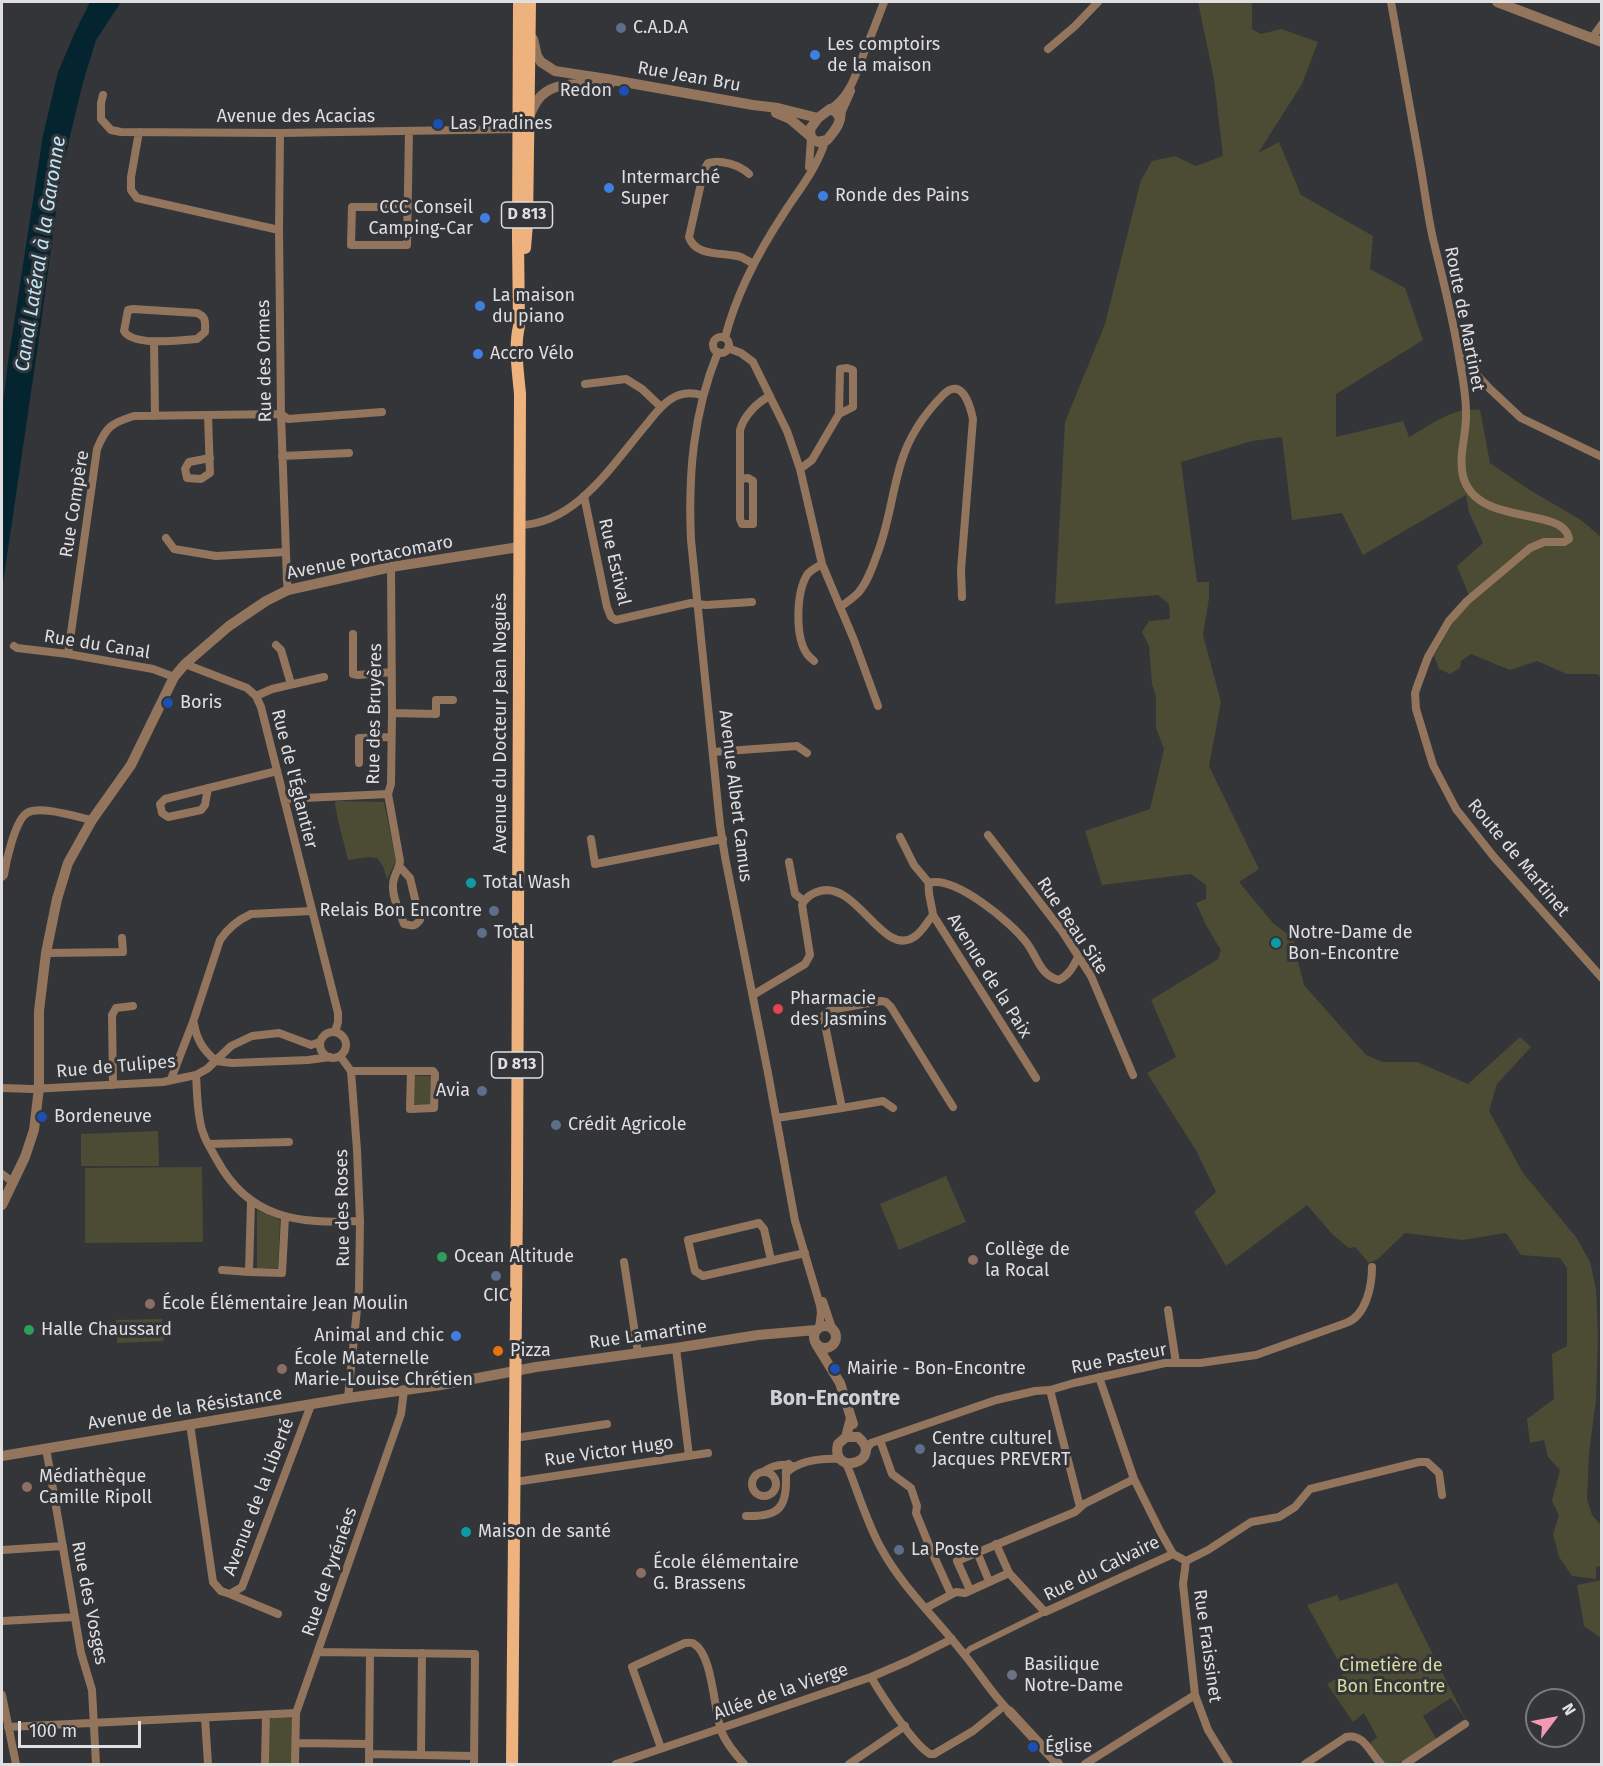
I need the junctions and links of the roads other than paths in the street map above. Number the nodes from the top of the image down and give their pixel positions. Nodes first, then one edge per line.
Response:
1 (519, 2) edge
2 (884, 2) edge
3 (1098, 2) edge
4 (1391, 2) edge
5 (1497, 2) edge
6 (530, 6) edge
7 (1602, 24) edge
8 (519, 34) junction
9 (1597, 40) edge
10 (1048, 49) dead end
11 (555, 71) junction
12 (528, 80) junction
13 (854, 80) junction
14 (619, 82) junction
15 (563, 86) junction
16 (103, 95) dead end
17 (519, 104) junction
18 (753, 105) junction
19 (830, 109) junction
20 (818, 118) junction
21 (840, 120) junction
22 (525, 126) junction
23 (409, 131) junction
24 (139, 132) junction
25 (280, 133) junction
26 (811, 137) junction
27 (825, 141) junction
28 (748, 174) dead end
29 (808, 175) junction
30 (408, 207) junction
31 (279, 230) junction
32 (754, 264) junction
33 (725, 338) junction
34 (154, 341) junction
35 (728, 348) junction
36 (718, 352) junction
37 (1459, 356) junction
38 (585, 384) dead end
39 (702, 395) junction
40 (770, 396) junction
41 (661, 407) junction
42 (382, 412) dead end
43 (281, 414) junction
44 (838, 414) junction
45 (155, 416) junction
46 (208, 416) junction
47 (349, 453) dead end
48 (282, 456) junction
49 (210, 458) dead end
50 (1602, 458) edge
51 (800, 469) junction
52 (740, 479) junction
53 (584, 496) junction
54 (519, 525) junction
55 (166, 538) dead end
56 (519, 547) junction
57 (286, 552) junction
58 (822, 564) junction
59 (391, 567) junction
60 (288, 590) junction
61 (962, 597) dead end
62 (752, 602) dead end
63 (698, 603) junction
64 (840, 607) junction
65 (353, 634) dead end
66 (276, 645) dead end
67 (14, 646) dead end
68 (68, 654) junction
69 (814, 661) dead end
70 (185, 664) junction
71 (392, 672) junction
72 (174, 677) junction
73 (324, 677) dead end
74 (291, 684) junction
75 (256, 696) junction
76 (453, 700) dead end
77 (878, 706) dead end
78 (392, 713) junction
79 (391, 737) junction
80 (713, 752) junction
81 (807, 753) dead end
82 (359, 764) dead end
83 (277, 771) junction
84 (208, 788) junction
85 (388, 794) junction
86 (284, 799) junction
87 (92, 820) junction
88 (988, 835) dead end
89 (900, 837) dead end
90 (591, 839) dead end
91 (723, 839) junction
92 (789, 862) dead end
93 (399, 866) junction
94 (2, 877) edge
95 (929, 884) junction
96 (804, 901) junction
97 (312, 911) junction
98 (933, 915) junction
99 (122, 938) dead end
100 (46, 953) junction
101 (1078, 957) junction
102 (1602, 978) edge
103 (753, 995) junction
104 (133, 1006) dead end
105 (193, 1022) junction
106 (335, 1032) junction
107 (320, 1042) junction
108 (340, 1056) junction
109 (330, 1057) junction
110 (216, 1061) junction
111 (351, 1071) junction
112 (411, 1071) junction
113 (196, 1075) junction
114 (1133, 1075) dead end
115 (1036, 1078) dead end
116 (171, 1079) junction
117 (113, 1085) junction
118 (2, 1088) edge
119 (39, 1088) junction
120 (954, 1107) dead end
121 (842, 1108) junction
122 (893, 1108) dead end
123 (777, 1118) junction
124 (289, 1142) dead end
125 (208, 1144) junction
126 (2, 1174) edge
127 (13, 1182) junction
128 (251, 1202) junction
129 (2, 1205) edge
130 (285, 1217) junction
131 (360, 1221) junction
132 (805, 1253) junction
133 (771, 1260) junction
134 (624, 1262) dead end
135 (1372, 1267) dead end
136 (222, 1270) dead end
137 (249, 1272) junction
138 (813, 1276) junction
139 (1168, 1310) dead end
140 (832, 1328) junction
141 (816, 1336) junction
142 (833, 1346) junction
143 (676, 1348) junction
144 (638, 1353) junction
145 (1176, 1363) junction
146 (515, 1370) junction
147 (835, 1375) junction
148 (1099, 1377) junction
149 (404, 1390) junction
150 (1050, 1390) junction
151 (348, 1398) junction
152 (311, 1405) junction
153 (851, 1418) junction
154 (190, 1424) junction
155 (607, 1424) dead end
156 (846, 1437) junction
157 (515, 1438) junction
158 (880, 1440) junction
159 (838, 1446) junction
160 (863, 1447) junction
161 (46, 1448) junction
162 (708, 1453) dead end
163 (2, 1456) edge
164 (689, 1456) junction
165 (825, 1458) junction
166 (843, 1461) junction
167 (792, 1465) junction
168 (763, 1472) junction
169 (785, 1474) junction
170 (853, 1479) junction
171 (1134, 1479) junction
172 (515, 1482) junction
173 (776, 1484) junction
174 (1442, 1495) dead end
175 (1077, 1510) junction
176 (746, 1516) dead end
177 (996, 1544) junction
178 (63, 1546) junction
179 (2, 1550) edge
180 (977, 1552) junction
181 (1173, 1554) junction
182 (1186, 1561) junction
183 (1009, 1573) junction
184 (989, 1581) junction
185 (970, 1590) junction
186 (230, 1594) junction
187 (951, 1594) junction
188 (926, 1608) junction
189 (1045, 1612) junction
190 (278, 1614) dead end
191 (75, 1617) junction
192 (2, 1621) edge
193 (952, 1639) junction
194 (318, 1652) junction
195 (370, 1653) junction
196 (422, 1653) junction
197 (965, 1654) junction
198 (871, 1677) junction
199 (2, 1695) edge
200 (1195, 1695) junction
201 (1006, 1709) junction
202 (296, 1713) junction
203 (266, 1714) junction
204 (205, 1718) junction
205 (94, 1724) junction
206 (1465, 1724) dead end
207 (905, 1726) junction
208 (8, 1727) junction
209 (720, 1728) junction
210 (296, 1743) junction
211 (369, 1744) junction
212 (662, 1748) junction
213 (369, 1754) junction
214 (421, 1755) junction
215 (474, 1760) edge
216 (16, 1764) edge
217 (96, 1764) edge
218 (208, 1764) edge
219 (266, 1764) edge
220 (295, 1764) edge
221 (369, 1764) edge
222 (512, 1764) edge
223 (616, 1764) edge
224 (744, 1764) edge
225 (849, 1764) edge
226 (1058, 1764) edge
227 (1085, 1764) edge
228 (1229, 1764) edge
229 (1305, 1764) edge
230 (1381, 1764) edge
231 (1405, 1764) edge

1 - 8 main road, Avenue du Docteur Jean Noguès / D 813
2 - 13 street
3 - 10 street
4 - 37 street, Route de Martinet
5 - 9 street
6 - 11 street
6 - 12 main road, Avenue du Docteur Jean Noguès / D 813
7 - 9 street
8 - 12 street
8 - 17 main road, Avenue du Docteur Jean Noguès / D 813
11 - 12 street, Rue Jean Bru
11 - 14 street, Rue Jean Bru
12 - 15 street, Rue Jean Bru
12 - 17 street
12 - 22 main road, Avenue du Docteur Jean Noguès / D 813
13 - 19 street
13 - 21 street
14 - 15 street, Rue Jean Bru
14 - 18 street, Rue Jean Bru
15 - 22 street
16 - 24 street, Avenue des Acacias
17 - 22 main road, Avenue du Docteur Jean Noguès / D 813
18 - 20 street, Rue Jean Bru
18 - 26 street, Rue Jean Bru
19 - 20 street
19 - 21 street
20 - 26 street
21 - 27 street
22 - 23 street, Avenue des Acacias
22 - 54 main road, Avenue du Docteur Jean Noguès / D 813
23 - 25 street, Avenue des Acacias
23 - 30 street
24 - 25 street, Avenue des Acacias
24 - 31 street
25 - 31 street, Rue des Ormes
26 - 27 street
26 - 29 street, Avenue Albert Camus
27 - 29 street, Avenue Albert Camus
28 - 32 street
29 - 32 street, Avenue Albert Camus
30 - 30 street
31 - 43 street, Rue des Ormes
32 - 33 street, Avenue Albert Camus
33 - 35 street
33 - 36 street, Avenue Albert Camus
34 - 34 street
34 - 45 street
35 - 36 street
35 - 40 street
36 - 39 street, Avenue Albert Camus
37 - 50 street
37 - 102 street, Route de Martinet
38 - 41 street
39 - 41 street
39 - 63 street, Avenue Albert Camus
40 - 51 street
40 - 52 street
41 - 53 street
42 - 43 street, Rue Compère
43 - 46 street, Rue Compère
43 - 48 street, Rue des Ormes
44 - 44 street
44 - 51 street
45 - 46 street, Rue Compère
45 - 68 street, Rue Compère
46 - 49 street
47 - 48 street
48 - 57 street, Rue des Ormes
51 - 58 street
52 - 52 street
53 - 54 street
53 - 63 street, Rue Estival
54 - 56 main road, Avenue du Docteur Jean Noguès / D 813
55 - 57 street
56 - 59 street, Avenue Portacomaro
56 - 146 main road, Avenue du Docteur Jean Noguès / D 813
57 - 60 street, Rue des Ormes
58 - 64 street
58 - 69 street
59 - 60 street, Avenue Portacomaro
59 - 71 street, Rue des Bruyères
60 - 70 street, Avenue Portacomaro
61 - 64 street
62 - 63 street
63 - 80 street, Avenue Albert Camus
64 - 77 street
65 - 71 street
66 - 74 street
67 - 68 street, Rue du Canal
68 - 72 street, Rue du Canal
70 - 72 street, Avenue Portacomaro
70 - 75 street, Rue de l'Églantier
71 - 78 street, Rue des Bruyères
72 - 87 street, Avenue Portacomaro
73 - 74 street
74 - 75 street
75 - 83 street, Rue de l'Églantier
76 - 78 street
78 - 79 street, Rue des Bruyères
79 - 82 street
79 - 85 street, Rue des Bruyères
80 - 81 street
80 - 91 street, Avenue Albert Camus
83 - 84 street
83 - 86 street, Rue de l'Églantier
84 - 84 street
85 - 86 street, Rue des Bruyères
85 - 93 street
86 - 97 street, Rue de l'Églantier
87 - 94 street
87 - 100 street, Avenue Portacomaro
88 - 101 street, Rue Beau Site
89 - 95 street
90 - 91 street
91 - 103 street, Avenue Albert Camus
92 - 96 street
93 - 93 street
95 - 98 street, Avenue de la Paix
95 - 101 street
96 - 98 street
96 - 103 street
97 - 105 street
97 - 106 street
98 - 115 street, Avenue de la Paix
99 - 100 street
100 - 119 street, Avenue Portacomaro
101 - 114 street, Rue Beau Site
103 - 123 street, Avenue Albert Camus
104 - 117 street
105 - 110 street
105 - 116 street
106 - 107 street
106 - 108 street
107 - 109 street
107 - 110 street
108 - 109 street
108 - 111 street
109 - 110 street
110 - 113 street
111 - 112 street
111 - 131 street, Rue des Roses
112 - 112 street
113 - 116 street, Rue de Tulipes
113 - 125 street
116 - 117 street, Rue de Tulipes
117 - 119 street, Rue de Tulipes
118 - 119 street, Rue de Tulipes
119 - 127 street, Avenue Portacomaro
120 - 121 street
121 - 122 street
121 - 123 street
123 - 132 street, Avenue Albert Camus
124 - 125 street
125 - 128 street
126 - 127 street
127 - 129 street, Avenue Portacomaro
128 - 130 street
128 - 137 street
130 - 131 street
130 - 137 street
131 - 151 street, Rue des Roses
132 - 133 street
132 - 138 street, Avenue Albert Camus
133 - 133 street
134 - 144 street
135 - 145 street, Rue Pasteur
136 - 137 street
138 - 140 street, Avenue Albert Camus
138 - 141 street, Avenue Albert Camus
139 - 145 street
140 - 141 street
140 - 142 street
141 - 142 street
141 - 143 street, Rue Lamartine
141 - 147 street
142 - 147 street
143 - 144 street, Rue Lamartine
143 - 164 street
144 - 146 street, Rue Lamartine
145 - 148 street, Rue Pasteur
146 - 149 street, Avenue de la Résistance
146 - 157 main road, Avenue du Docteur Jean Noguès / D 813
147 - 153 street
148 - 150 street, Rue Pasteur
148 - 171 street, Rue du Calvaire
149 - 151 street, Avenue de la Résistance
149 - 194 street, Rue de Pyrénées
150 - 158 street, Rue Pasteur
150 - 175 street
151 - 152 street, Avenue de la Résistance
152 - 154 street, Avenue de la Résistance
152 - 186 street, Avenue de la Liberté
153 - 156 street
153 - 160 street
154 - 161 street, Avenue de la Résistance
154 - 186 street, Avenue de la Liberté
155 - 157 street
156 - 159 street
156 - 160 street
157 - 172 main road, Avenue du Docteur Jean Noguès / D 813
158 - 160 street, Rue Pasteur
158 - 187 street
159 - 165 street
159 - 166 street
160 - 166 street
160 - 170 street
161 - 163 street, Avenue de la Résistance
161 - 178 street, Rue des Vosges
162 - 164 street, Rue Victor Hugo
164 - 172 street, Rue Victor Hugo
165 - 166 street
165 - 167 street
166 - 170 street
167 - 168 street
167 - 169 street
168 - 173 street
168 - 173 street
169 - 173 street
169 - 176 street
170 - 188 street
171 - 175 street
171 - 181 street, Rue du Calvaire
172 - 222 main road, Avenue du Docteur Jean Noguès / D 813
174 - 182 street
175 - 177 street
177 - 180 street
177 - 183 street
178 - 179 street
178 - 191 street, Rue des Vosges
180 - 184 street
180 - 185 street
181 - 182 street
181 - 189 street, Rue du Calvaire
182 - 200 street, Rue Fraissinet
183 - 184 street
183 - 189 street
184 - 185 street
185 - 187 street
186 - 190 street
187 - 188 street
188 - 193 street
189 - 197 street, Rue du Calvaire
191 - 192 street
191 - 205 street, Rue des Vosges
193 - 197 street
193 - 198 street, Allée de la Vierge
194 - 195 street
194 - 202 street, Rue de Pyrénées
195 - 196 street
195 - 211 street
196 - 214 street
196 - 215 street
197 - 201 street
198 - 207 street
198 - 209 street, Allée de la Vierge
199 - 208 street
200 - 227 street
200 - 228 street, Rue Fraissinet
201 - 207 street
201 - 226 street
202 - 203 street
202 - 210 street, Rue de Pyrénées
203 - 204 street
203 - 219 street
204 - 205 street
204 - 218 street
205 - 208 street
205 - 217 street, Rue des Vosges
206 - 231 street
207 - 225 street
208 - 216 street
209 - 212 street, Allée de la Vierge
209 - 212 street
209 - 224 street
210 - 211 street
210 - 220 street, Rue de Pyrénées
211 - 213 street
212 - 223 street, Allée de la Vierge
213 - 214 street
213 - 221 street
214 - 215 street
229 - 230 street

